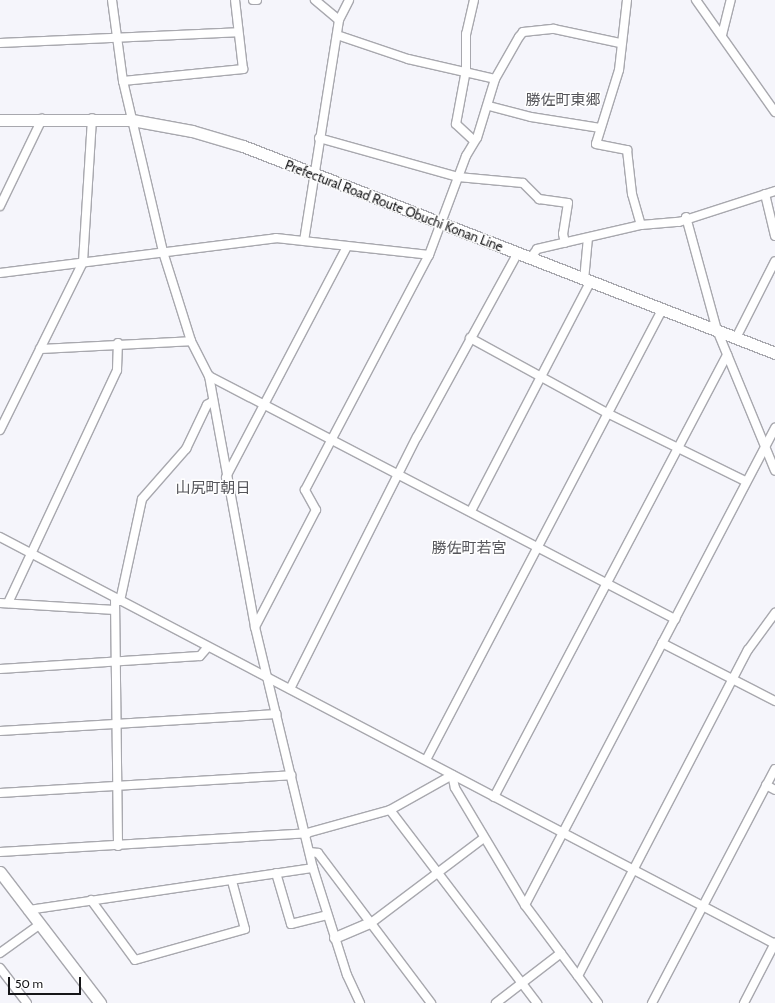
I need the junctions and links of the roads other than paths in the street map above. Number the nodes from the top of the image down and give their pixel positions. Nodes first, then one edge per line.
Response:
1 (112, 0) edge
2 (235, 0) edge
3 (253, 0) edge
4 (258, 0) edge
5 (315, 0) edge
6 (350, 0) edge
7 (474, 0) edge
8 (627, 0) edge
9 (696, 0) edge
10 (731, 0) edge
11 (339, 20) junction
12 (238, 32) junction
13 (337, 35) junction
14 (722, 35) junction
15 (116, 40) junction
16 (0, 43) edge
17 (620, 43) junction
18 (466, 70) junction
19 (495, 78) junction
20 (123, 81) junction
21 (489, 106) junction
22 (775, 112) edge
23 (92, 118) junction
24 (42, 119) junction
25 (0, 120) edge
26 (132, 120) junction
27 (600, 128) junction
28 (320, 138) junction
29 (474, 141) junction
30 (314, 175) junction
31 (458, 177) junction
32 (775, 191) edge
33 (765, 194) junction
34 (0, 206) edge
35 (686, 217) junction
36 (441, 224) junction
37 (642, 224) junction
38 (775, 236) edge
39 (588, 238) junction
40 (304, 241) junction
41 (565, 243) junction
42 (347, 247) junction
43 (163, 252) junction
44 (517, 254) junction
45 (429, 255) junction
46 (530, 260) junction
47 (775, 261) edge
48 (83, 262) junction
49 (0, 272) edge
50 (587, 281) junction
51 (662, 310) junction
52 (717, 330) junction
53 (470, 338) junction
54 (736, 338) junction
55 (191, 341) junction
56 (118, 343) junction
57 (40, 350) junction
58 (775, 354) edge
59 (727, 355) junction
60 (209, 376) junction
61 (541, 377) junction
62 (214, 401) junction
63 (264, 404) junction
64 (609, 414) junction
65 (775, 428) edge
66 (0, 430) edge
67 (333, 440) junction
68 (765, 446) junction
69 (678, 448) junction
70 (775, 471) edge
71 (401, 474) junction
72 (226, 477) junction
73 (745, 481) junction
74 (471, 511) junction
75 (0, 537) edge
76 (539, 547) junction
77 (30, 553) junction
78 (607, 583) junction
79 (118, 600) junction
80 (4, 603) edge
81 (115, 610) junction
82 (775, 613) edge
83 (675, 619) junction
84 (255, 627) junction
85 (662, 643) junction
86 (207, 648) junction
87 (115, 660) junction
88 (0, 669) edge
89 (269, 680) junction
90 (733, 680) junction
91 (290, 689) junction
92 (775, 702) edge
93 (276, 714) junction
94 (115, 723) junction
95 (0, 731) edge
96 (426, 760) junction
97 (775, 769) edge
98 (452, 775) junction
99 (291, 776) junction
100 (766, 785) junction
101 (116, 786) junction
102 (775, 790) edge
103 (0, 793) edge
104 (494, 797) junction
105 (390, 810) junction
106 (306, 833) junction
107 (562, 833) junction
108 (484, 838) junction
109 (118, 846) junction
110 (0, 852) edge
111 (310, 852) junction
112 (312, 868) junction
113 (634, 870) junction
114 (0, 872) edge
115 (276, 873) junction
116 (437, 873) junction
117 (232, 881) junction
118 (91, 900) junction
119 (525, 905) junction
120 (702, 907) junction
121 (28, 910) junction
122 (326, 915) junction
123 (371, 923) junction
124 (39, 925) junction
125 (335, 938) junction
126 (775, 944) edge
127 (0, 953) edge
128 (561, 953) junction
129 (0, 968) edge
130 (578, 976) junction
131 (522, 983) junction
132 (27, 1003) edge
133 (100, 1003) edge
134 (360, 1003) edge
135 (431, 1003) edge
136 (496, 1003) edge
137 (537, 1003) edge
138 (598, 1003) edge
139 (652, 1003) edge
140 (744, 1003) edge

1 - 15 street
2 - 12 street
3 - 4 street
5 - 11 street
6 - 11 street
7 - 18 street
8 - 17 street
9 - 14 street
10 - 14 street
11 - 13 street
12 - 15 street
12 - 20 street
13 - 18 street
13 - 28 street
14 - 22 street
15 - 16 street
15 - 20 street
17 - 19 street
17 - 27 street
18 - 19 street
18 - 29 street
19 - 21 street
20 - 26 street
21 - 27 street
21 - 29 street
23 - 24 main road, Prefectural Road Route Obuchi Konan Line
23 - 26 main road, Prefectural Road Route Obuchi Konan Line
23 - 48 street
24 - 25 main road, Prefectural Road Route Obuchi Konan Line
24 - 34 street
26 - 30 main road, Prefectural Road Route Obuchi Konan Line
26 - 43 street
27 - 37 street
28 - 30 street
28 - 31 street
29 - 31 street
30 - 36 main road, Prefectural Road Route Obuchi Konan Line
30 - 40 street
31 - 36 street
31 - 41 street
32 - 33 street
33 - 35 street
33 - 38 street
35 - 37 street
35 - 52 street
36 - 44 main road, Prefectural Road Route Obuchi Konan Line
36 - 45 street
37 - 39 street
39 - 41 street
39 - 50 street
40 - 42 street
40 - 43 street
41 - 46 street
42 - 45 street
42 - 63 street
43 - 48 street
43 - 55 street
44 - 46 main road, Prefectural Road Route Obuchi Konan Line
44 - 53 street
45 - 67 street
46 - 50 main road, Prefectural Road Route Obuchi Konan Line
47 - 54 street
48 - 49 street
48 - 57 street
50 - 51 main road, Prefectural Road Route Obuchi Konan Line
50 - 61 street
51 - 52 main road, Prefectural Road Route Obuchi Konan Line
51 - 64 street
52 - 54 main road, Prefectural Road Route Obuchi Konan Line
52 - 59 street
53 - 61 street
53 - 71 street
54 - 58 main road, Prefectural Road Route Obuchi Konan Line
55 - 56 street
55 - 60 street
56 - 57 street
56 - 77 street
57 - 66 street
59 - 68 street
59 - 69 street
60 - 62 street
60 - 63 street
61 - 64 street
61 - 74 street
62 - 72 street
62 - 79 street
63 - 67 street
63 - 72 street
64 - 69 street
64 - 76 street
65 - 68 street
67 - 71 street
67 - 84 street
68 - 70 street
68 - 73 street
69 - 73 street
69 - 78 street
71 - 74 street
71 - 91 street
72 - 84 street
73 - 83 street
74 - 76 street
75 - 77 street
76 - 78 street
76 - 96 street
77 - 79 street
77 - 80 street
78 - 83 street
78 - 104 street
79 - 81 street
79 - 86 street
80 - 81 street
81 - 87 street
82 - 90 street
83 - 85 street
84 - 89 street
85 - 90 street
85 - 107 street
86 - 87 street
86 - 89 street
87 - 88 street
87 - 94 street
89 - 91 street
89 - 93 street
90 - 92 street
90 - 113 street
91 - 96 street
93 - 94 street
93 - 99 street
94 - 95 street
94 - 101 street
96 - 98 street
97 - 100 street
98 - 104 street
98 - 105 street
98 - 108 street
99 - 101 street
99 - 106 street
100 - 102 street
100 - 120 street
101 - 103 street
101 - 109 street
104 - 107 street
105 - 106 street
105 - 116 street
106 - 109 street
106 - 111 street
107 - 113 street
107 - 119 street
108 - 116 street
108 - 119 street
109 - 110 street
111 - 112 street
111 - 123 street
112 - 115 street
112 - 122 street
113 - 120 street
113 - 130 street
114 - 121 main road
115 - 117 street
115 - 122 street
116 - 123 street
116 - 131 street
117 - 118 street
117 - 118 street
118 - 121 street
119 - 128 street
120 - 126 street
120 - 139 street
121 - 124 main road
122 - 125 street
123 - 125 street
123 - 135 street
124 - 127 street
124 - 133 main road
125 - 134 street
126 - 140 street
128 - 130 street
128 - 131 street
129 - 132 street
130 - 138 street
131 - 136 street
131 - 137 street

